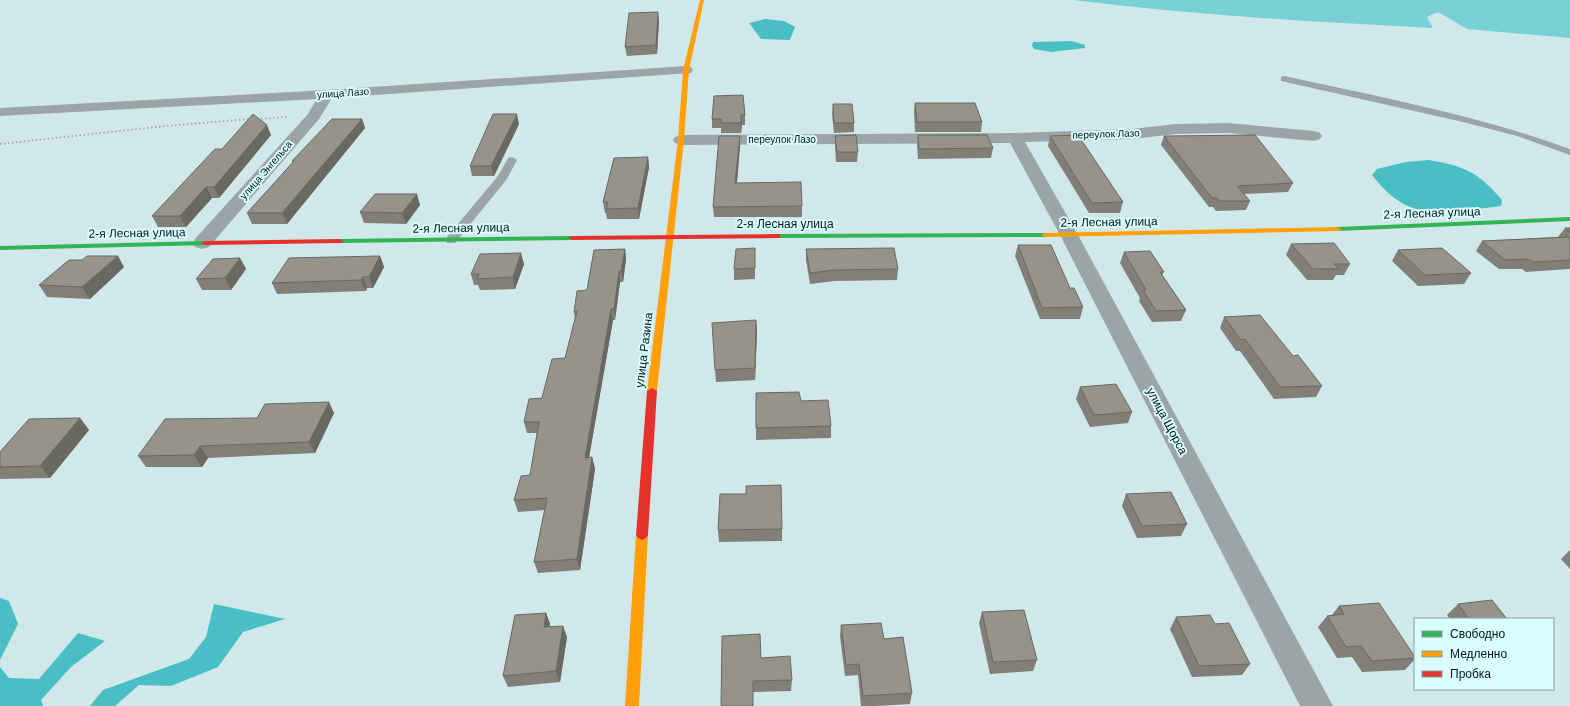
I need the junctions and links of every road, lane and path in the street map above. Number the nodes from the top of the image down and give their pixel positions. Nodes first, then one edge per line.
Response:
1 (702, 0) edge
2 (686, 70) junction
3 (1284, 79) dead end
4 (327, 94) junction
5 (0, 112) edge
6 (314, 116) junction
7 (1314, 136) dead end
8 (1016, 138) junction
9 (681, 140) junction
10 (0, 144) edge
11 (1570, 152) edge
12 (512, 160) dead end
13 (1570, 219) edge
14 (1069, 235) junction
15 (670, 237) junction
16 (451, 240) junction
17 (202, 243) junction
18 (0, 248) edge
19 (632, 706) edge
20 (1317, 706) edge

1 - 2 street, улица Разина
2 - 4 street, улица Лазо
2 - 9 street, улица Разина
3 - 11 lane
4 - 5 street, улица Лазо
4 - 6 street, улица Энгельса
6 - 10 path
6 - 17 street, улица Энгельса
7 - 8 street, переулок Лазо
8 - 9 street, переулок Лазо
8 - 14 street, улица Щорса
9 - 15 street, улица Разина
12 - 16 lane
13 - 14 street, 2-я Лесная улица
14 - 15 street, 2-я Лесная улица
14 - 20 street, улица Щорса
15 - 16 street, 2-я Лесная улица
15 - 19 street, улица Разина
16 - 17 street, 2-я Лесная улица
17 - 18 street, 2-я Лесная улица

